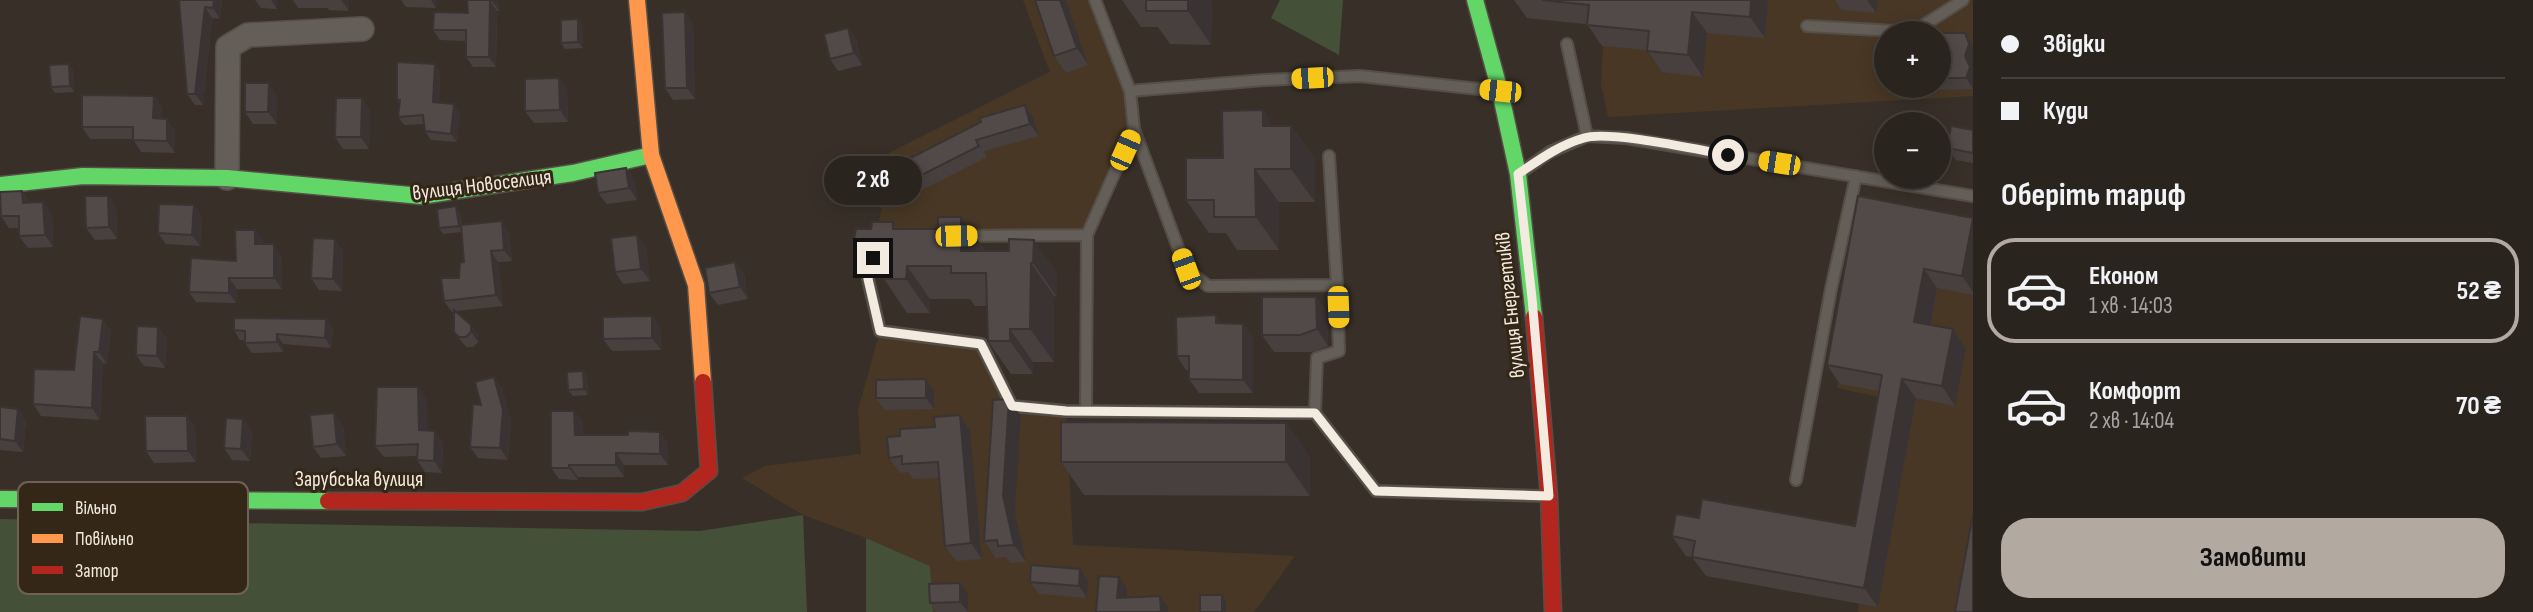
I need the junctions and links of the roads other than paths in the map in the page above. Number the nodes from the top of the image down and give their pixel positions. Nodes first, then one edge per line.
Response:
1 (637, 0) edge
2 (1095, 0) edge
3 (1475, 0) edge
4 (1963, 0) edge
5 (1807, 26) dead end
6 (362, 29) dead end
7 (1567, 44) dead end
8 (1130, 91) junction
9 (1500, 91) junction
10 (1134, 129) junction
11 (1587, 136) junction
12 (651, 155) junction
13 (1329, 156) dead end
14 (1518, 174) junction
15 (1856, 176) junction
16 (227, 178) junction
17 (0, 185) edge
18 (1973, 196) edge
19 (1087, 235) junction
20 (947, 236) edge
21 (875, 247) edge
22 (1337, 285) junction
23 (1086, 411) junction
24 (1315, 413) junction
25 (1796, 480) dead end
26 (1549, 496) junction
27 (0, 499) edge
28 (18, 499) edge
29 (248, 500) edge
30 (1553, 612) edge

1 - 12 street
2 - 8 lane
3 - 9 street, вулиця Енергетиків
4 - 5 lane
6 - 16 street
7 - 11 lane
8 - 9 lane
8 - 10 lane
9 - 14 street, вулиця Енергетиків
10 - 19 lane
10 - 22 lane
11 - 14 lane
11 - 15 lane
12 - 16 street, вулиця Новоселиця
12 - 29 street, Зарубська вулиця
13 - 22 lane
14 - 26 street, вулиця Енергетиків
15 - 18 lane
15 - 25 lane
16 - 17 street, вулиця Новоселиця
19 - 20 lane
19 - 23 lane
21 - 23 lane
22 - 24 lane
23 - 24 lane
24 - 26 lane
26 - 30 street, вулиця Енергетиків
27 - 28 street, Зарубська вулиця

